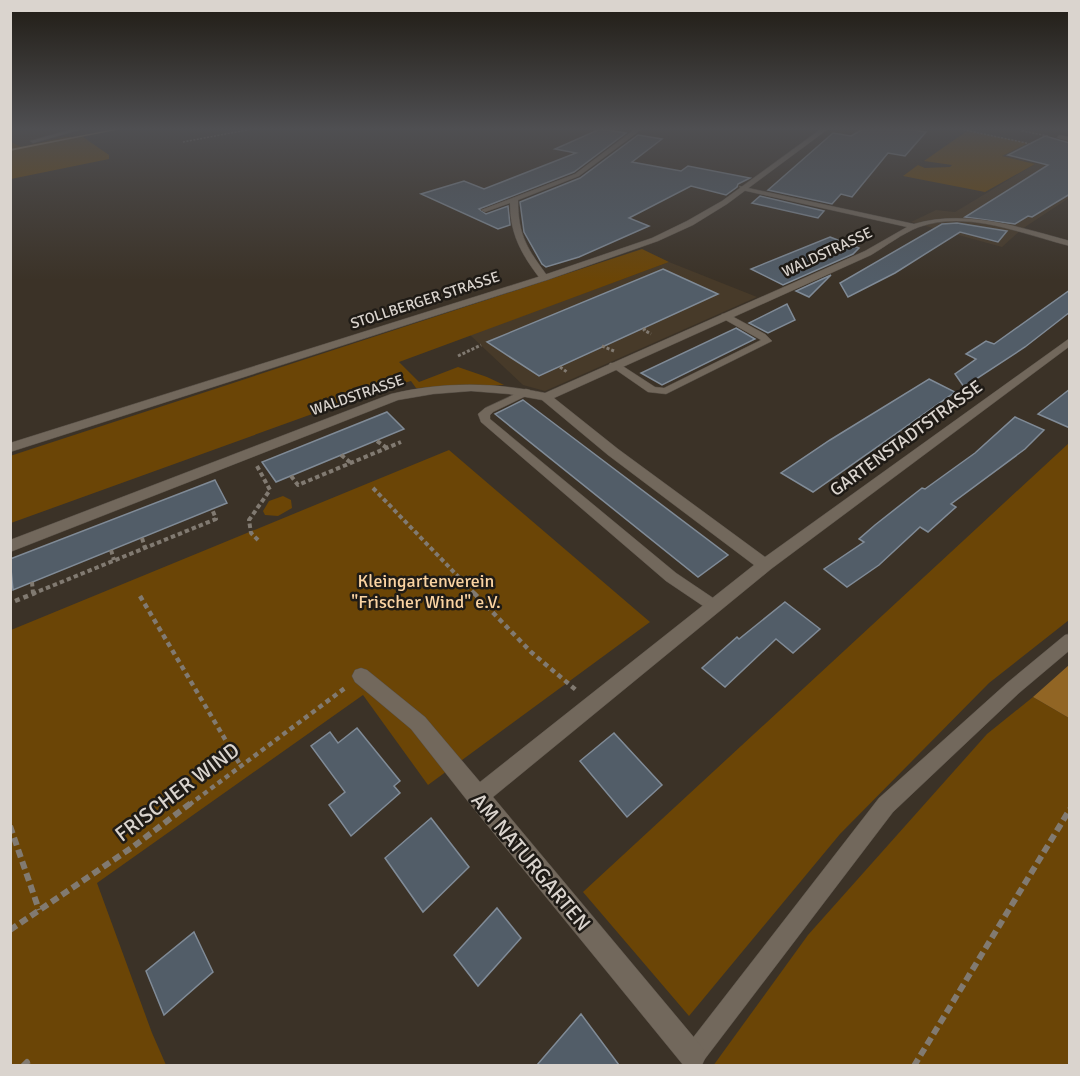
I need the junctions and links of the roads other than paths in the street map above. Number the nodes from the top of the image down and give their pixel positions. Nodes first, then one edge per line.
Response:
1 (566, 179) edge
2 (754, 179) edge
3 (742, 188) junction
4 (514, 200) junction
5 (485, 210) dead end
6 (914, 226) junction
7 (1070, 244) edge
8 (544, 278) junction
9 (725, 316) junction
10 (1070, 341) edge
11 (614, 365) junction
12 (526, 392) junction
13 (546, 397) junction
14 (10, 448) edge
15 (10, 546) edge
16 (765, 565) junction
17 (714, 606) junction
18 (1070, 640) edge
19 (361, 676) road end
20 (477, 797) junction
21 (693, 1056) joint

1 - 4 street
2 - 3 street, STOLLBERGER STRASSE
3 - 6 street
3 - 8 street, STOLLBERGER STRASSE
4 - 5 street
4 - 8 street
6 - 7 street
6 - 9 street, WALDSTRASSE
8 - 14 street, STOLLBERGER STRASSE
9 - 11 street, WALDSTRASSE
9 - 11 lane
10 - 16 street, GARTENSTADTSTRASSE
11 - 13 street, WALDSTRASSE
12 - 13 street, WALDSTRASSE
12 - 15 street, WALDSTRASSE
12 - 17 lane
13 - 16 street
16 - 17 street, GARTENSTADTSTRASSE
17 - 20 street, GARTENSTADTSTRASSE
18 - 21 lane
19 - 20 street, AM NATURGARTEN
20 - 21 street, AM NATURGARTEN

